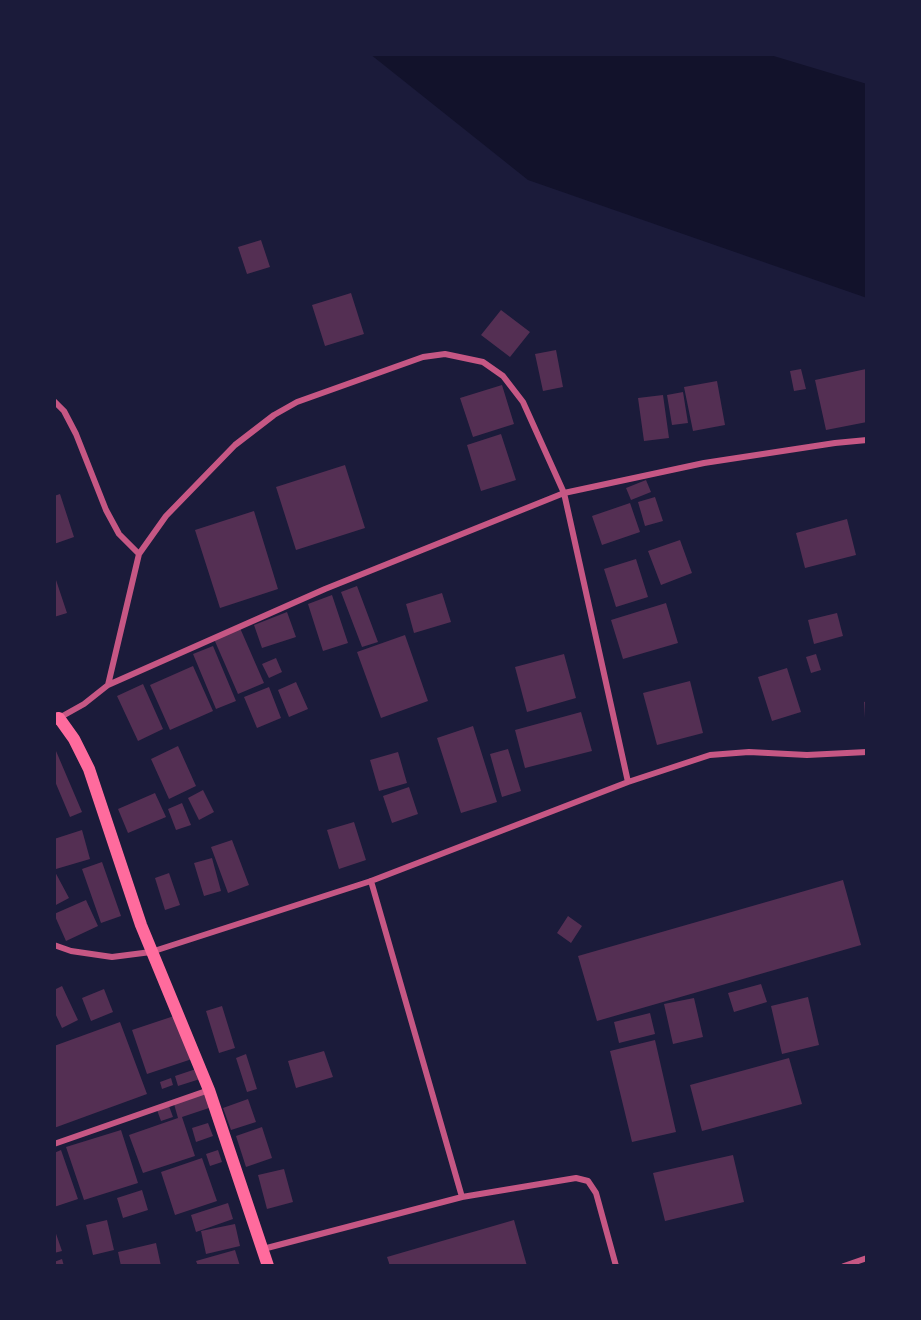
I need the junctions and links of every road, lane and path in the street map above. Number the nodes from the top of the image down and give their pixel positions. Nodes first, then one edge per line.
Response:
1 (54, 401) edge
2 (867, 440) edge
3 (564, 494) junction
4 (139, 554) junction
5 (108, 685) junction
6 (57, 719) edge
7 (867, 752) edge
8 (628, 782) junction
9 (371, 881) junction
10 (54, 945) edge
11 (151, 952) junction
12 (209, 1090) junction
13 (54, 1144) edge
14 (462, 1197) junction
15 (263, 1249) junction
16 (867, 1258) edge
17 (268, 1266) edge
18 (616, 1266) edge
19 (844, 1266) edge

1 - 4 street
2 - 3 street
3 - 4 street
3 - 5 street
3 - 8 street
4 - 5 street
5 - 6 street
6 - 11 main road
7 - 8 street
8 - 9 street
9 - 11 street
9 - 14 street
10 - 11 street
11 - 12 main road
12 - 13 street
12 - 15 main road
14 - 15 street
14 - 18 street
15 - 17 main road
16 - 19 street

